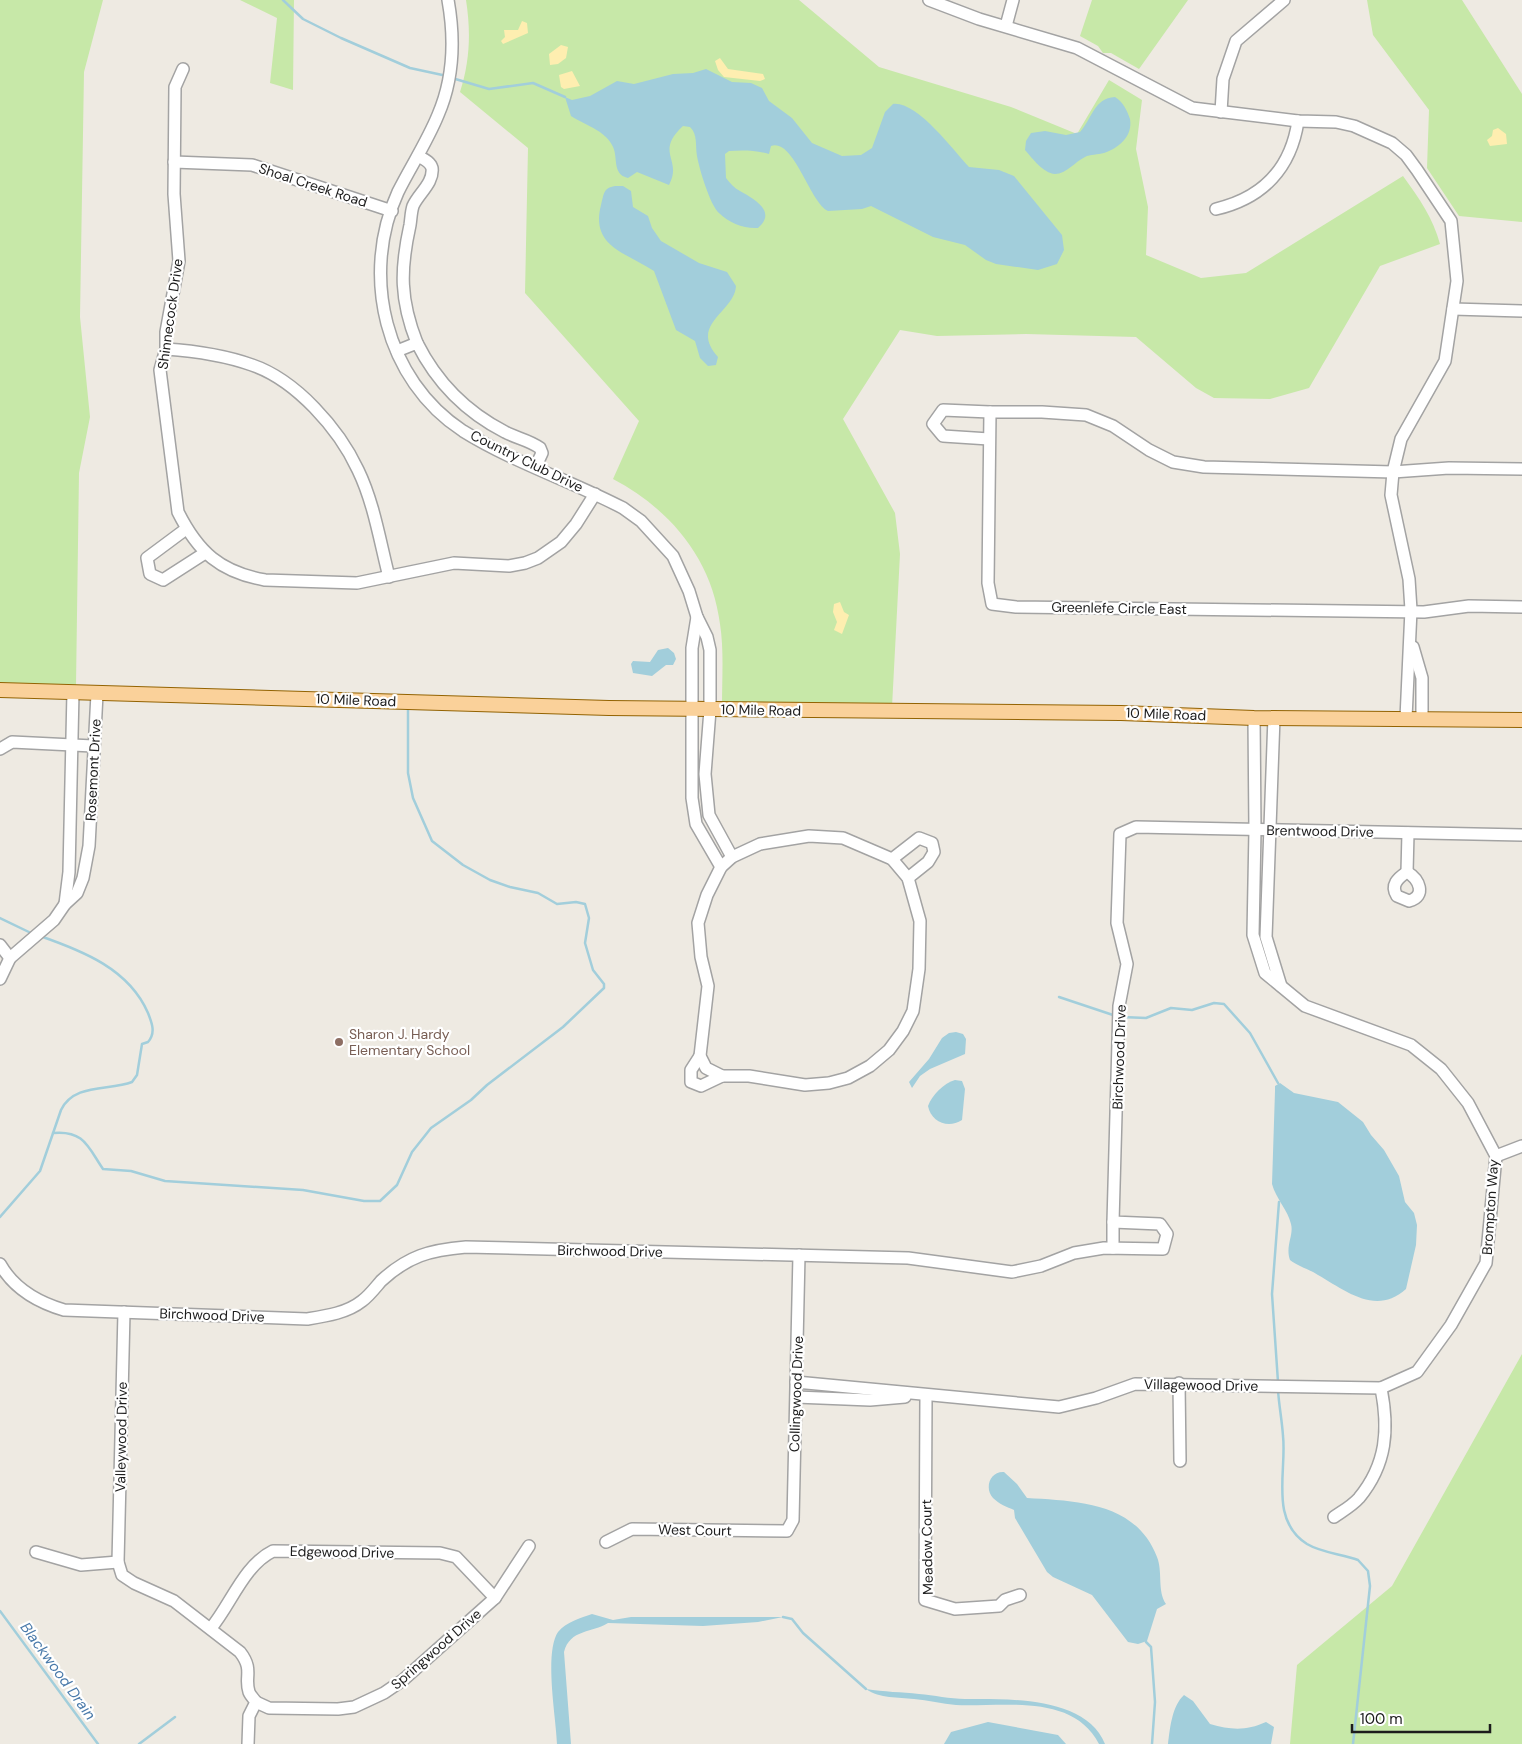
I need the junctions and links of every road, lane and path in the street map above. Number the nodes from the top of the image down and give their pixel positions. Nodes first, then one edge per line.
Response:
1 (448, 0) edge
2 (929, 0) edge
3 (1013, 0) edge
4 (1284, 0) edge
5 (1006, 26) junction
6 (183, 69) dead end
7 (1220, 112) junction
8 (1298, 121) junction
9 (418, 156) junction
10 (174, 162) junction
11 (1216, 209) dead end
12 (392, 211) junction
13 (1453, 309) junction
14 (1522, 311) edge
15 (417, 343) junction
16 (166, 349) junction
17 (397, 351) junction
18 (990, 412) junction
19 (989, 439) junction
20 (536, 466) junction
21 (1522, 469) edge
22 (1393, 472) junction
23 (595, 494) junction
24 (186, 529) junction
25 (205, 553) junction
26 (389, 577) junction
27 (1522, 607) edge
28 (1411, 610) junction
29 (698, 618) junction
30 (1411, 640) junction
31 (0, 690) edge
32 (73, 692) junction
33 (97, 694) junction
34 (691, 709) junction
35 (710, 710) junction
36 (1254, 718) junction
37 (1274, 718) junction
38 (1406, 718) junction
39 (1422, 718) junction
40 (1522, 720) edge
41 (74, 745) junction
42 (93, 746) junction
43 (0, 749) edge
44 (1255, 830) junction
45 (1270, 830) junction
46 (1408, 833) junction
47 (1120, 834) joint
48 (1522, 835) edge
49 (70, 844) junction
50 (89, 846) junction
51 (732, 857) junction
52 (892, 859) junction
53 (722, 867) junction
54 (1407, 872) dead end
55 (908, 878) junction
56 (65, 904) junction
57 (0, 945) edge
58 (10, 958) junction
59 (0, 979) edge
60 (1281, 988) junction
61 (700, 1056) junction
62 (722, 1076) junction
63 (1522, 1146) edge
64 (1496, 1156) junction
65 (1113, 1222) junction
66 (1113, 1248) junction
67 (799, 1255) junction
68 (0, 1264) edge
69 (124, 1312) junction
70 (1417, 1372) joint
71 (796, 1382) junction
72 (1179, 1384) junction
73 (1381, 1388) junction
74 (926, 1396) junction
75 (796, 1397) junction
76 (1180, 1462) dead end
77 (1334, 1517) dead end
78 (787, 1531) joint
79 (606, 1542) dead end
80 (529, 1546) dead end
81 (36, 1552) dead end
82 (118, 1562) junction
83 (1020, 1595) dead end
84 (494, 1598) junction
85 (211, 1628) junction
86 (256, 1702) junction
87 (248, 1744) edge

1 - 9 street, Country Club Drive
2 - 5 street
3 - 5 street
4 - 7 street
5 - 7 street
6 - 10 street, Shinnecock Drive
7 - 8 street
8 - 11 street
8 - 13 street
9 - 12 street, Country Club Drive
9 - 15 street
10 - 12 street, Shoal Creek Road
10 - 16 street, Shinnecock Drive
12 - 17 street, Country Club Drive
13 - 14 street
13 - 22 street
15 - 17 street
15 - 20 street
16 - 24 street, Shinnecock Drive
16 - 26 street
17 - 20 street, Country Club Drive
18 - 19 street, Greenlefe Circle East
18 - 19 street
18 - 22 street
19 - 28 street, Greenlefe Circle East
20 - 23 street, Country Club Drive
21 - 22 street
22 - 28 street
23 - 26 street, Shinnecock Drive
23 - 29 street, Country Club Drive
24 - 25 street, Shinnecock Drive
24 - 25 street
25 - 26 street, Shinnecock Drive
27 - 28 street
28 - 30 street
29 - 34 street, Country Club Drive
29 - 35 street, Country Club Drive
30 - 38 street
30 - 39 street
31 - 32 main road, 10 Mile Road
32 - 33 main road, 10 Mile Road
32 - 41 street, Rosemont Drive
33 - 34 main road, 10 Mile Road
33 - 42 street, Rosemont Drive
34 - 35 main road, 10 Mile Road
34 - 53 street, Country Club Drive
35 - 36 main road, 10 Mile Road
35 - 51 street, Country Club Drive
36 - 37 main road, 10 Mile Road
36 - 44 street, Brompton Way
37 - 38 main road, 10 Mile Road
37 - 45 street
38 - 39 main road, 10 Mile Road
39 - 40 main road, 10 Mile Road
41 - 42 street
41 - 43 street
41 - 49 street, Rosemont Drive
42 - 50 street, Rosemont Drive
44 - 45 street, Brentwood Drive
44 - 47 street, Brentwood Drive
44 - 60 street, Brompton Way
45 - 46 street, Brentwood Drive
45 - 60 street
46 - 48 street, Brentwood Drive
46 - 54 street
47 - 65 street, Birchwood Drive
49 - 50 street
49 - 56 street, Rosemont Drive
50 - 56 street, Rosemont Drive
51 - 52 street
51 - 53 street
52 - 55 street
52 - 55 street
53 - 61 street
55 - 62 street
56 - 58 street, Rosemont Drive
57 - 58 street
58 - 59 street, Rosemont Drive
60 - 64 street, Brompton Way
61 - 62 street
61 - 62 street
63 - 64 street
64 - 70 street, Brompton Way
65 - 66 street, Birchwood Drive
65 - 66 street, Birchwood Drive
66 - 67 street, Birchwood Drive
67 - 69 street, Birchwood Drive
67 - 71 street, Collingwood Drive
68 - 69 street
69 - 82 street, Valleywood Drive
70 - 73 street, Villagewood Drive
71 - 74 street, Villagewood Drive
71 - 75 street, Collingwood Drive
72 - 73 street, Villagewood Drive
72 - 74 street, Villagewood Drive
72 - 76 street
73 - 77 street
74 - 75 street, Villagewood Drive
74 - 83 street, Meadow Court
75 - 78 street, Collingwood Drive
78 - 79 street, West Court
80 - 84 street, Springwood Drive
81 - 82 street
82 - 85 street
84 - 85 street, Edgewood Drive
84 - 86 street, Springwood Drive
85 - 86 street
86 - 87 street

